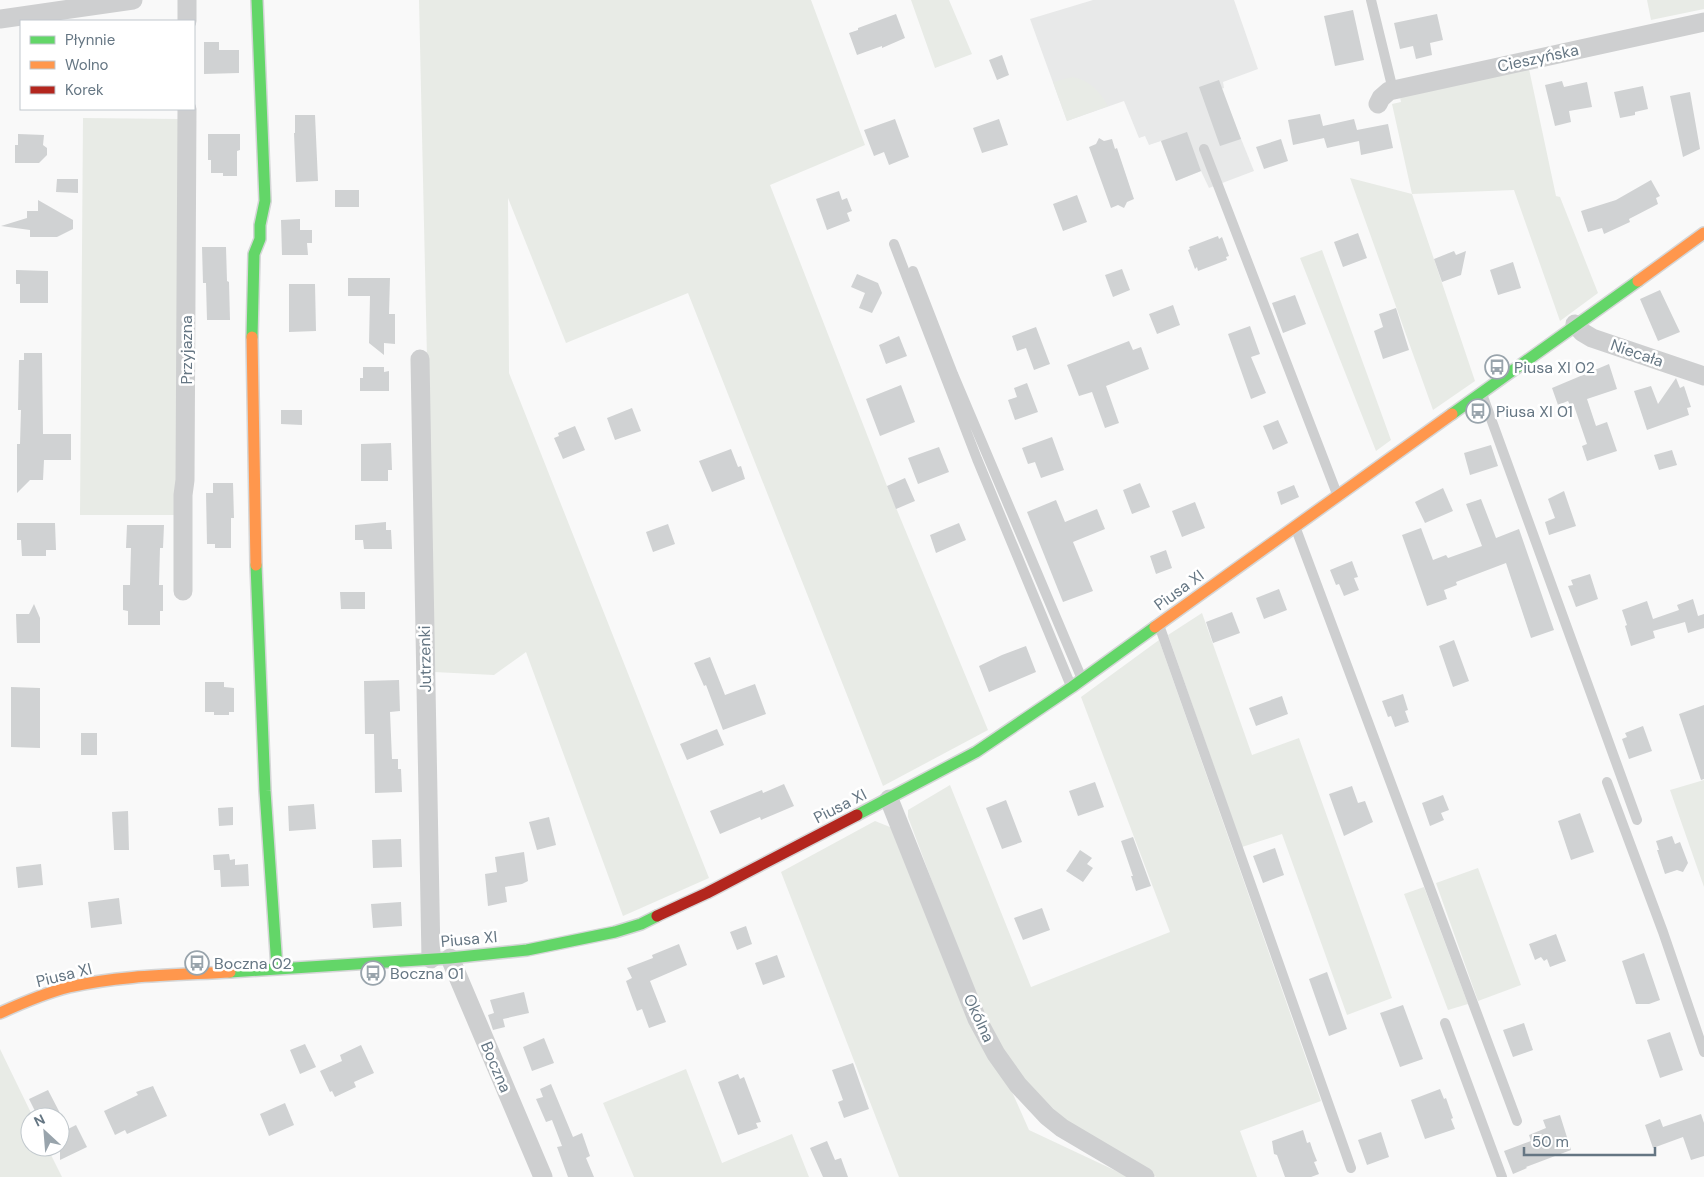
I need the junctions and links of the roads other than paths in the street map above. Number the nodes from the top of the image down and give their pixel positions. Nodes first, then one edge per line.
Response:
1 (133, 0) edge
2 (187, 0) edge
3 (257, 0) edge
4 (1371, 0) edge
5 (0, 19) edge
6 (187, 20) edge
7 (1704, 22) edge
8 (1393, 90) junction
9 (1378, 104) dead end
10 (187, 110) edge
11 (1204, 149) dead end
12 (1704, 233) edge
13 (894, 244) dead end
14 (913, 271) dead end
15 (1575, 324) junction
16 (420, 360) dead end
17 (1704, 376) edge
18 (1482, 392) junction
19 (1338, 495) junction
20 (1294, 526) junction
21 (183, 591) dead end
22 (1159, 624) junction
23 (1082, 680) junction
24 (1072, 687) junction
25 (1608, 782) dead end
26 (889, 799) junction
27 (1637, 820) dead end
28 (450, 958) junction
29 (430, 959) junction
30 (277, 968) junction
31 (0, 1013) edge
32 (1445, 1023) dead end
33 (1704, 1052) edge
34 (1517, 1121) dead end
35 (1351, 1168) dead end
36 (543, 1177) edge
37 (1145, 1177) edge
38 (1502, 1177) edge

1 - 5 street
2 - 6 street
3 - 30 street
4 - 8 lane
7 - 8 street, Cieszyńska
8 - 9 street
10 - 21 street, Przyjazna
11 - 19 lane
12 - 15 street, Piusa XI
13 - 24 lane
14 - 23 lane
15 - 17 street, Niecała
15 - 18 street, Piusa XI
16 - 29 street, Jutrzenki
18 - 19 street, Piusa XI
18 - 27 lane
19 - 20 street, Piusa XI
20 - 22 street, Piusa XI
20 - 34 lane
22 - 23 street, Piusa XI
22 - 35 lane
23 - 24 street, Piusa XI
24 - 26 street, Piusa XI
25 - 33 lane
26 - 28 street, Piusa XI
26 - 37 street, Okólna
28 - 29 street, Piusa XI
28 - 36 street, Boczna
29 - 30 street, Piusa XI
30 - 31 street, Piusa XI
32 - 38 lane

